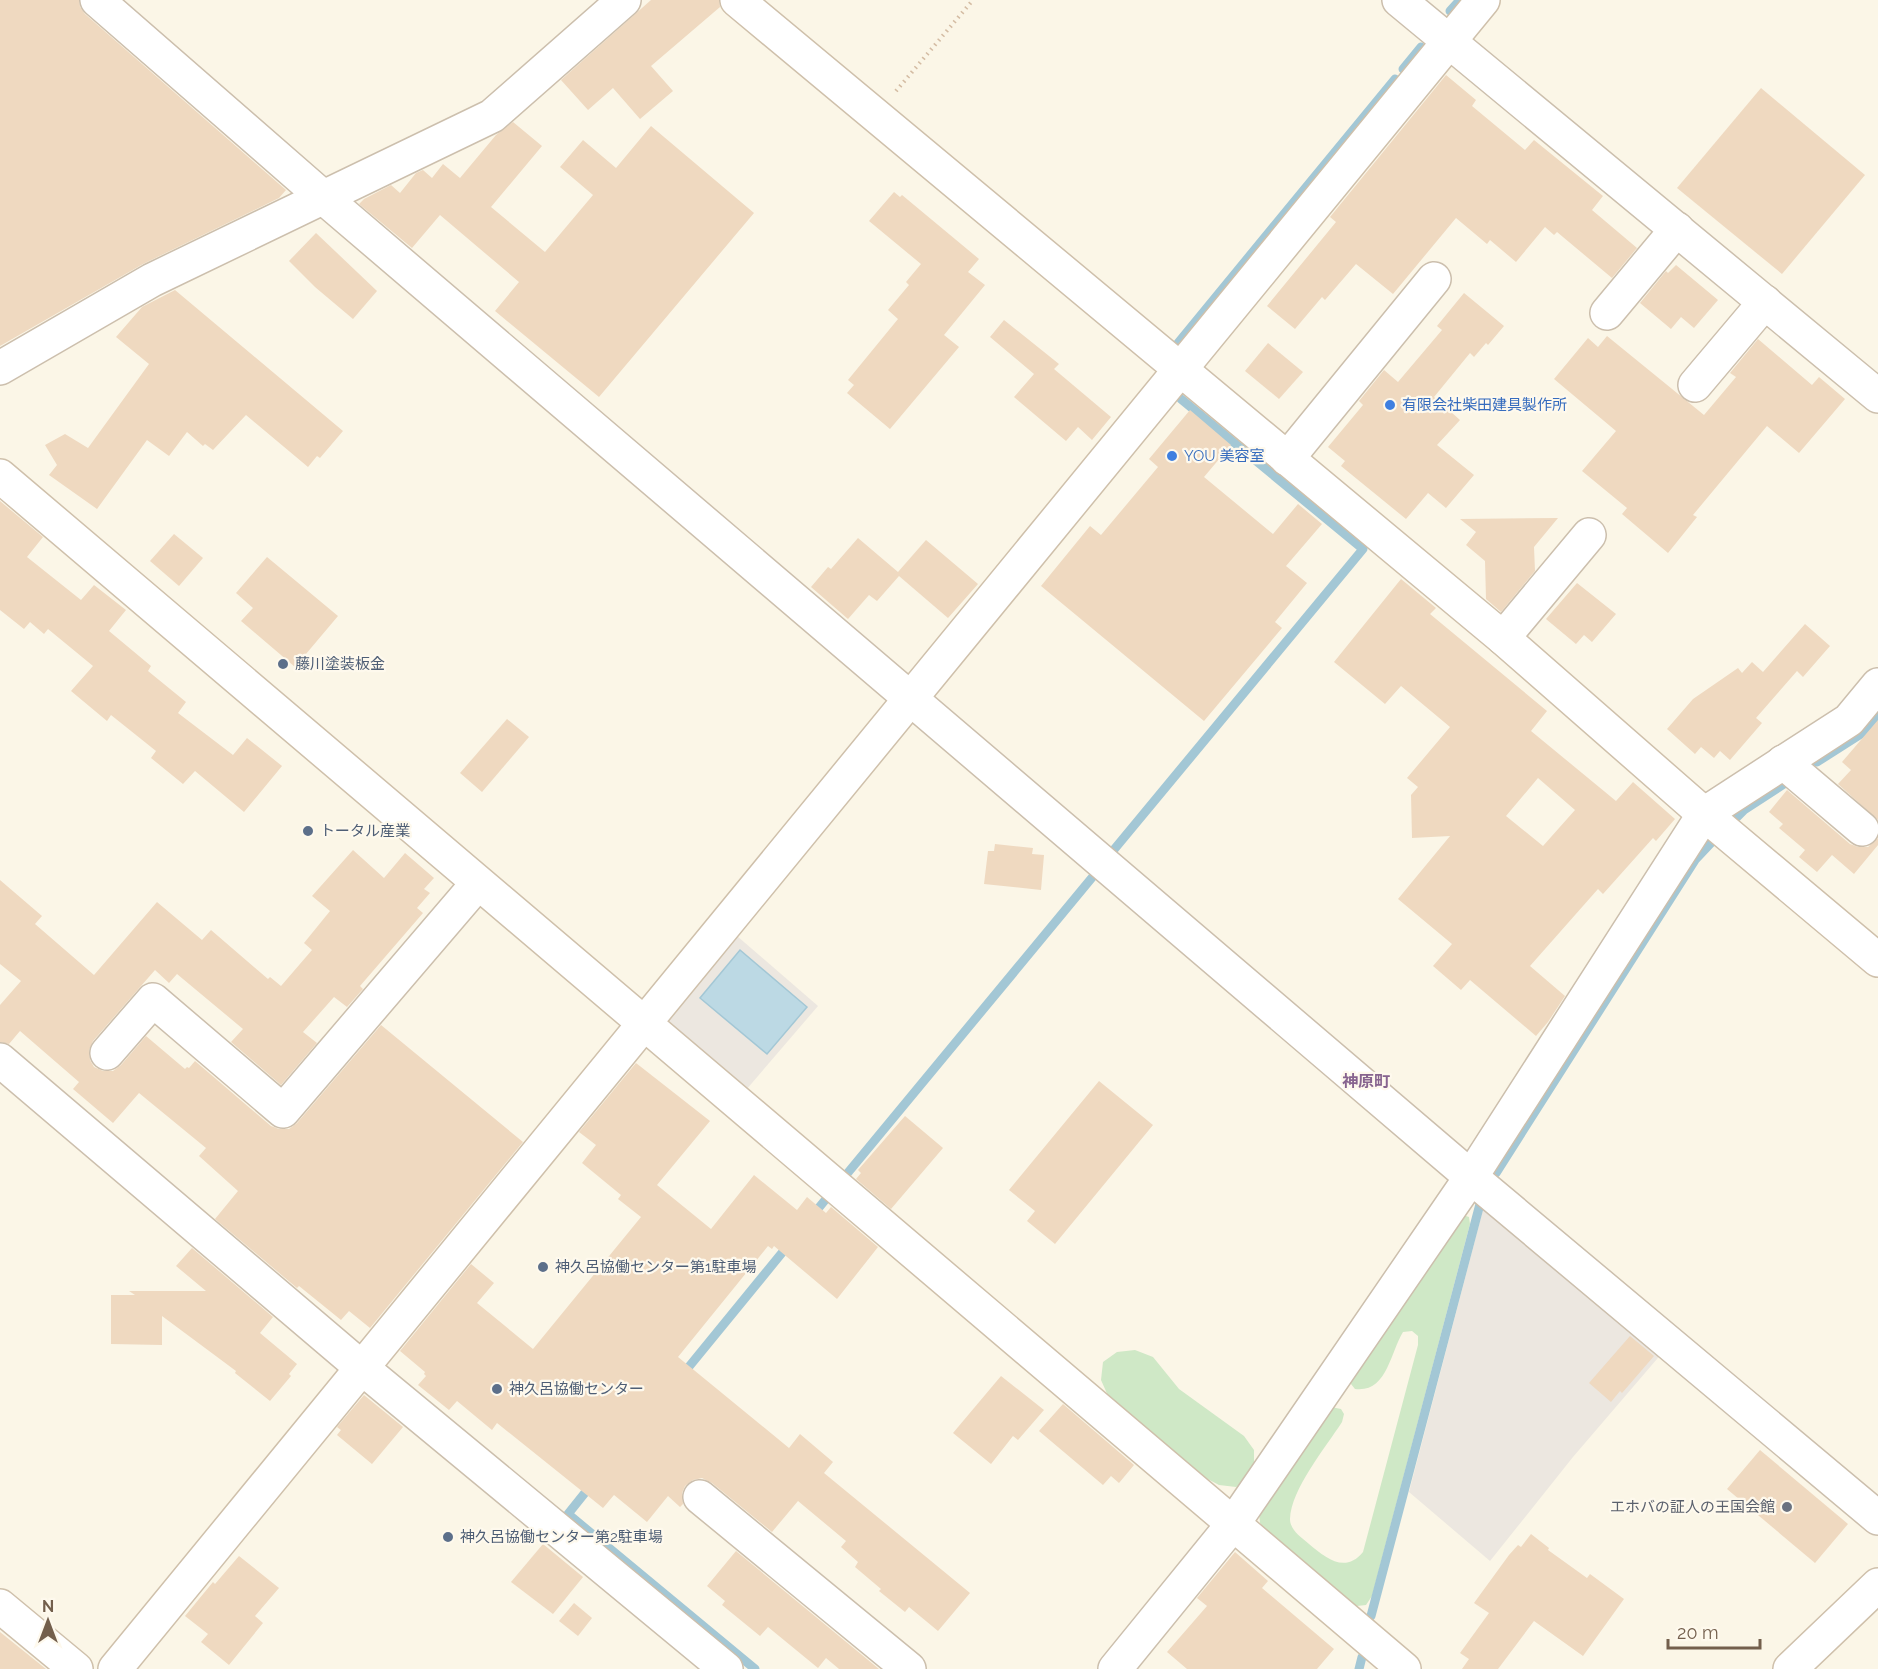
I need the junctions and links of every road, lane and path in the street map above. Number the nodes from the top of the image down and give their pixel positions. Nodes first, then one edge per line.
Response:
1 (97, 0) edge
2 (624, 0) edge
3 (737, 0) edge
4 (973, 0) edge
5 (1400, 0) edge
6 (1484, 0) edge
7 (1450, 40) junction
8 (875, 116) junction
9 (324, 198) junction
10 (1677, 229) junction
11 (1434, 279) dead end
12 (1765, 302) junction
13 (1607, 313) dead end
14 (0, 368) edge
15 (1180, 370) junction
16 (1695, 385) dead end
17 (1878, 396) edge
18 (1287, 459) junction
19 (0, 476) edge
20 (1589, 535) dead end
21 (1503, 638) junction
22 (1878, 685) edge
23 (911, 699) junction
24 (1783, 762) junction
25 (1704, 814) junction
26 (1862, 829) dead end
27 (478, 883) junction
28 (1878, 960) edge
29 (644, 1024) junction
30 (107, 1053) dead end
31 (0, 1060) edge
32 (1471, 1177) junction
33 (362, 1368) junction
34 (700, 1497) dead end
35 (1878, 1518) edge
36 (1233, 1524) junction
37 (1878, 1585) edge
38 (0, 1606) edge
39 (76, 1669) edge
40 (116, 1669) edge
41 (726, 1669) edge
42 (909, 1669) edge
43 (1115, 1669) edge
44 (1404, 1669) edge
45 (1790, 1669) edge

1 - 9 street
2 - 9 street
3 - 8 street
4 - 8 path
5 - 7 street
6 - 7 street
7 - 10 street
7 - 15 street
8 - 15 street
9 - 14 street
9 - 23 street
10 - 12 street
10 - 13 street
11 - 18 street
12 - 16 street
12 - 17 street
15 - 18 street
15 - 23 street
18 - 21 street
19 - 27 street
20 - 21 street
21 - 25 street
22 - 24 street
23 - 29 street
23 - 32 street
24 - 25 street
24 - 26 street
25 - 28 street
25 - 32 street
27 - 29 street
27 - 30 street
29 - 33 street
29 - 36 street
31 - 33 street
32 - 35 street
32 - 36 street
33 - 40 street
33 - 41 street
34 - 42 street
36 - 43 street
36 - 44 street
37 - 45 street
38 - 39 street

